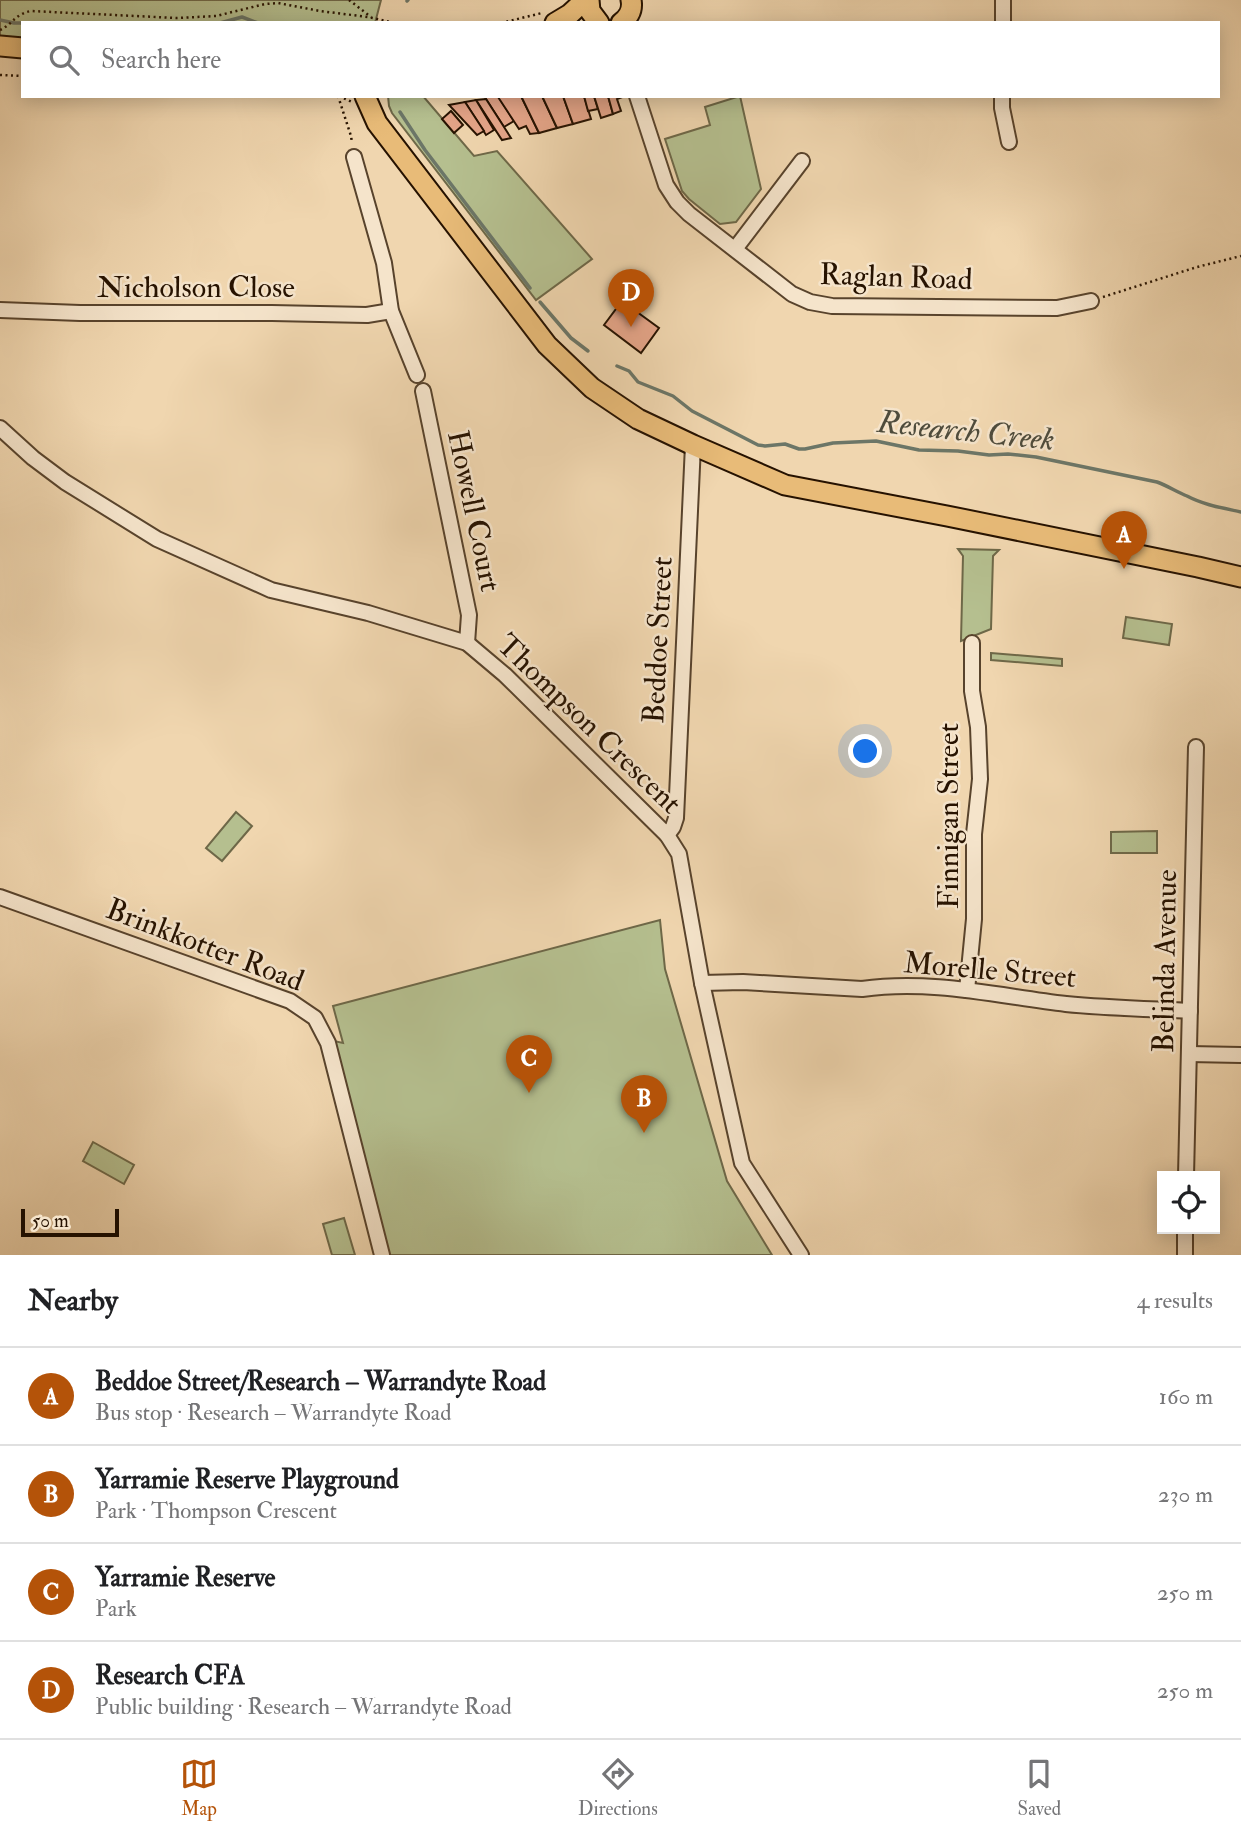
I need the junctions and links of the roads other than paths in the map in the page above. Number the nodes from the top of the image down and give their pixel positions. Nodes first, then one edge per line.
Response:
1 (587, 0) edge
2 (649, 0) edge
3 (1003, 0) edge
4 (627, 14) edge
5 (549, 18) edge
6 (597, 21) edge
7 (1003, 21) edge
8 (2, 37) edge
9 (21, 47) edge
10 (366, 98) edge
11 (378, 98) edge
12 (638, 98) edge
13 (1002, 98) edge
14 (381, 128) junction
15 (1009, 142) dead end
16 (354, 157) road end
17 (802, 161) dead end
18 (735, 249) junction
19 (1091, 301) road end
20 (0, 310) edge
21 (391, 311) junction
22 (417, 375) dead end
23 (423, 391) dead end
24 (0, 428) edge
25 (693, 445) junction
26 (1241, 577) edge
27 (467, 643) junction
28 (972, 643) dead end
29 (1196, 747) dead end
30 (667, 835) junction
31 (0, 897) edge
32 (702, 983) junction
33 (967, 990) junction
34 (1190, 1011) junction
35 (1189, 1054) junction
36 (1241, 1055) edge
37 (1186, 1171) edge
38 (1185, 1234) edge
39 (382, 1255) edge
40 (801, 1255) edge
41 (1185, 1255) edge

1 - 5 main road
1 - 6 main road
2 - 4 main road
3 - 7 street
8 - 9 main road
10 - 14 main road
11 - 14 main road
12 - 18 street, Raglan Road
13 - 15 street
14 - 25 main road
16 - 21 street
17 - 18 street
18 - 19 street, Raglan Road
20 - 21 street, Nicholson Close
21 - 22 street
23 - 27 street, Howell Court
24 - 27 street, Thompson Crescent
25 - 26 main road
25 - 30 street, Beddoe Street
27 - 30 street, Thompson Crescent
28 - 33 street, Finnigan Street
29 - 34 street, Belinda Avenue
30 - 32 street, Thompson Crescent
31 - 39 street, Brinkkotter Road
32 - 33 street, Morelle Street
32 - 40 street, Thompson Crescent
33 - 34 street, Morelle Street
34 - 35 street, Belinda Avenue
35 - 36 street
35 - 37 street, Belinda Avenue
38 - 41 street

